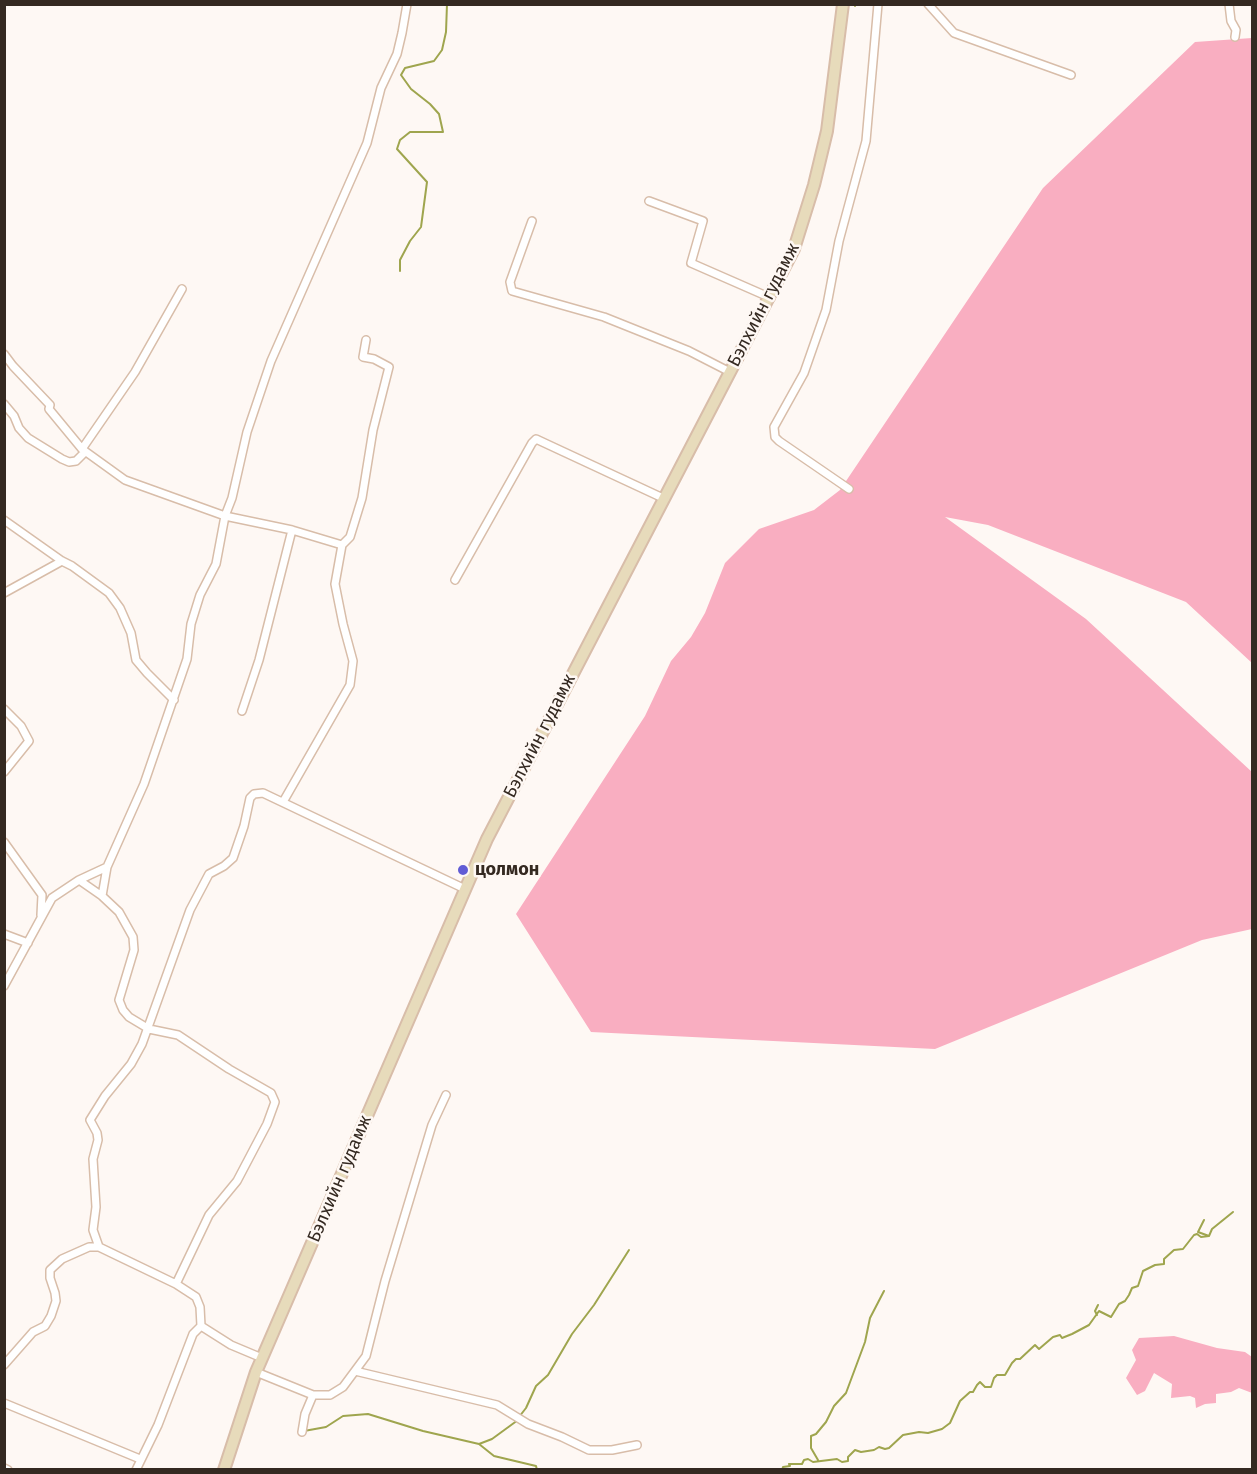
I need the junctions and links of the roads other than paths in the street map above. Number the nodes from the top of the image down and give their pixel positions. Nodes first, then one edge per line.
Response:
1 (407, 4) edge
2 (843, 4) edge
3 (878, 4) edge
4 (928, 4) edge
5 (1229, 4) edge
6 (1235, 37) dead end
7 (1071, 75) dead end
8 (649, 201) dead end
9 (532, 221) dead end
10 (182, 289) dead end
11 (771, 298) junction
12 (366, 340) dead end
13 (4, 354) edge
14 (730, 372) junction
15 (4, 404) edge
16 (84, 451) junction
17 (849, 489) dead end
18 (666, 500) junction
19 (225, 516) junction
20 (4, 520) edge
21 (292, 530) junction
22 (342, 545) junction
23 (62, 561) junction
24 (455, 580) dead end
25 (4, 593) edge
26 (174, 700) junction
27 (4, 709) edge
28 (242, 711) dead end
29 (4, 772) edge
30 (283, 802) junction
31 (4, 842) edge
32 (107, 867) junction
33 (79, 880) junction
34 (465, 889) junction
35 (102, 896) junction
36 (40, 917) junction
37 (4, 934) edge
38 (28, 943) junction
39 (4, 986) edge
40 (148, 1029) junction
41 (446, 1095) dead end
42 (99, 1248) junction
43 (176, 1284) junction
44 (201, 1326) junction
45 (262, 1358) junction
46 (4, 1365) edge
47 (355, 1371) junction
48 (256, 1372) junction
49 (313, 1395) junction
50 (4, 1403) edge
51 (302, 1432) dead end
52 (637, 1445) dead end
53 (140, 1459) junction
54 (136, 1470) edge
55 (224, 1470) edge

1 - 19 street
2 - 11 main road, Бэлхийн гудамж
3 - 17 street
4 - 7 street
5 - 6 street
8 - 11 street
9 - 14 street
10 - 16 street
11 - 14 main road, Бэлхийн гудамж
12 - 22 street
13 - 16 street
14 - 18 main road, Бэлхийн гудамж
15 - 16 street
16 - 19 street
18 - 24 street
18 - 34 main road, Бэлхийн гудамж
19 - 21 street
19 - 26 street
20 - 23 street
21 - 22 street
21 - 28 street
22 - 30 street
23 - 25 street
23 - 26 street
26 - 32 street
27 - 29 street
30 - 34 street
30 - 40 street
31 - 36 street
32 - 33 street
32 - 35 street
33 - 35 street
33 - 36 street
34 - 45 main road, Бэлхийн гудамж
35 - 40 street
36 - 38 street
37 - 38 street
38 - 39 street
40 - 42 street
40 - 43 street
41 - 47 street
42 - 43 street
42 - 46 street
43 - 44 street
44 - 45 street
44 - 53 street
45 - 48 main road, Бэлхийн гудамж
47 - 49 street
47 - 52 street
48 - 49 street
48 - 55 main road, Бэлхийн гудамж
49 - 51 street
50 - 53 street
53 - 54 street

